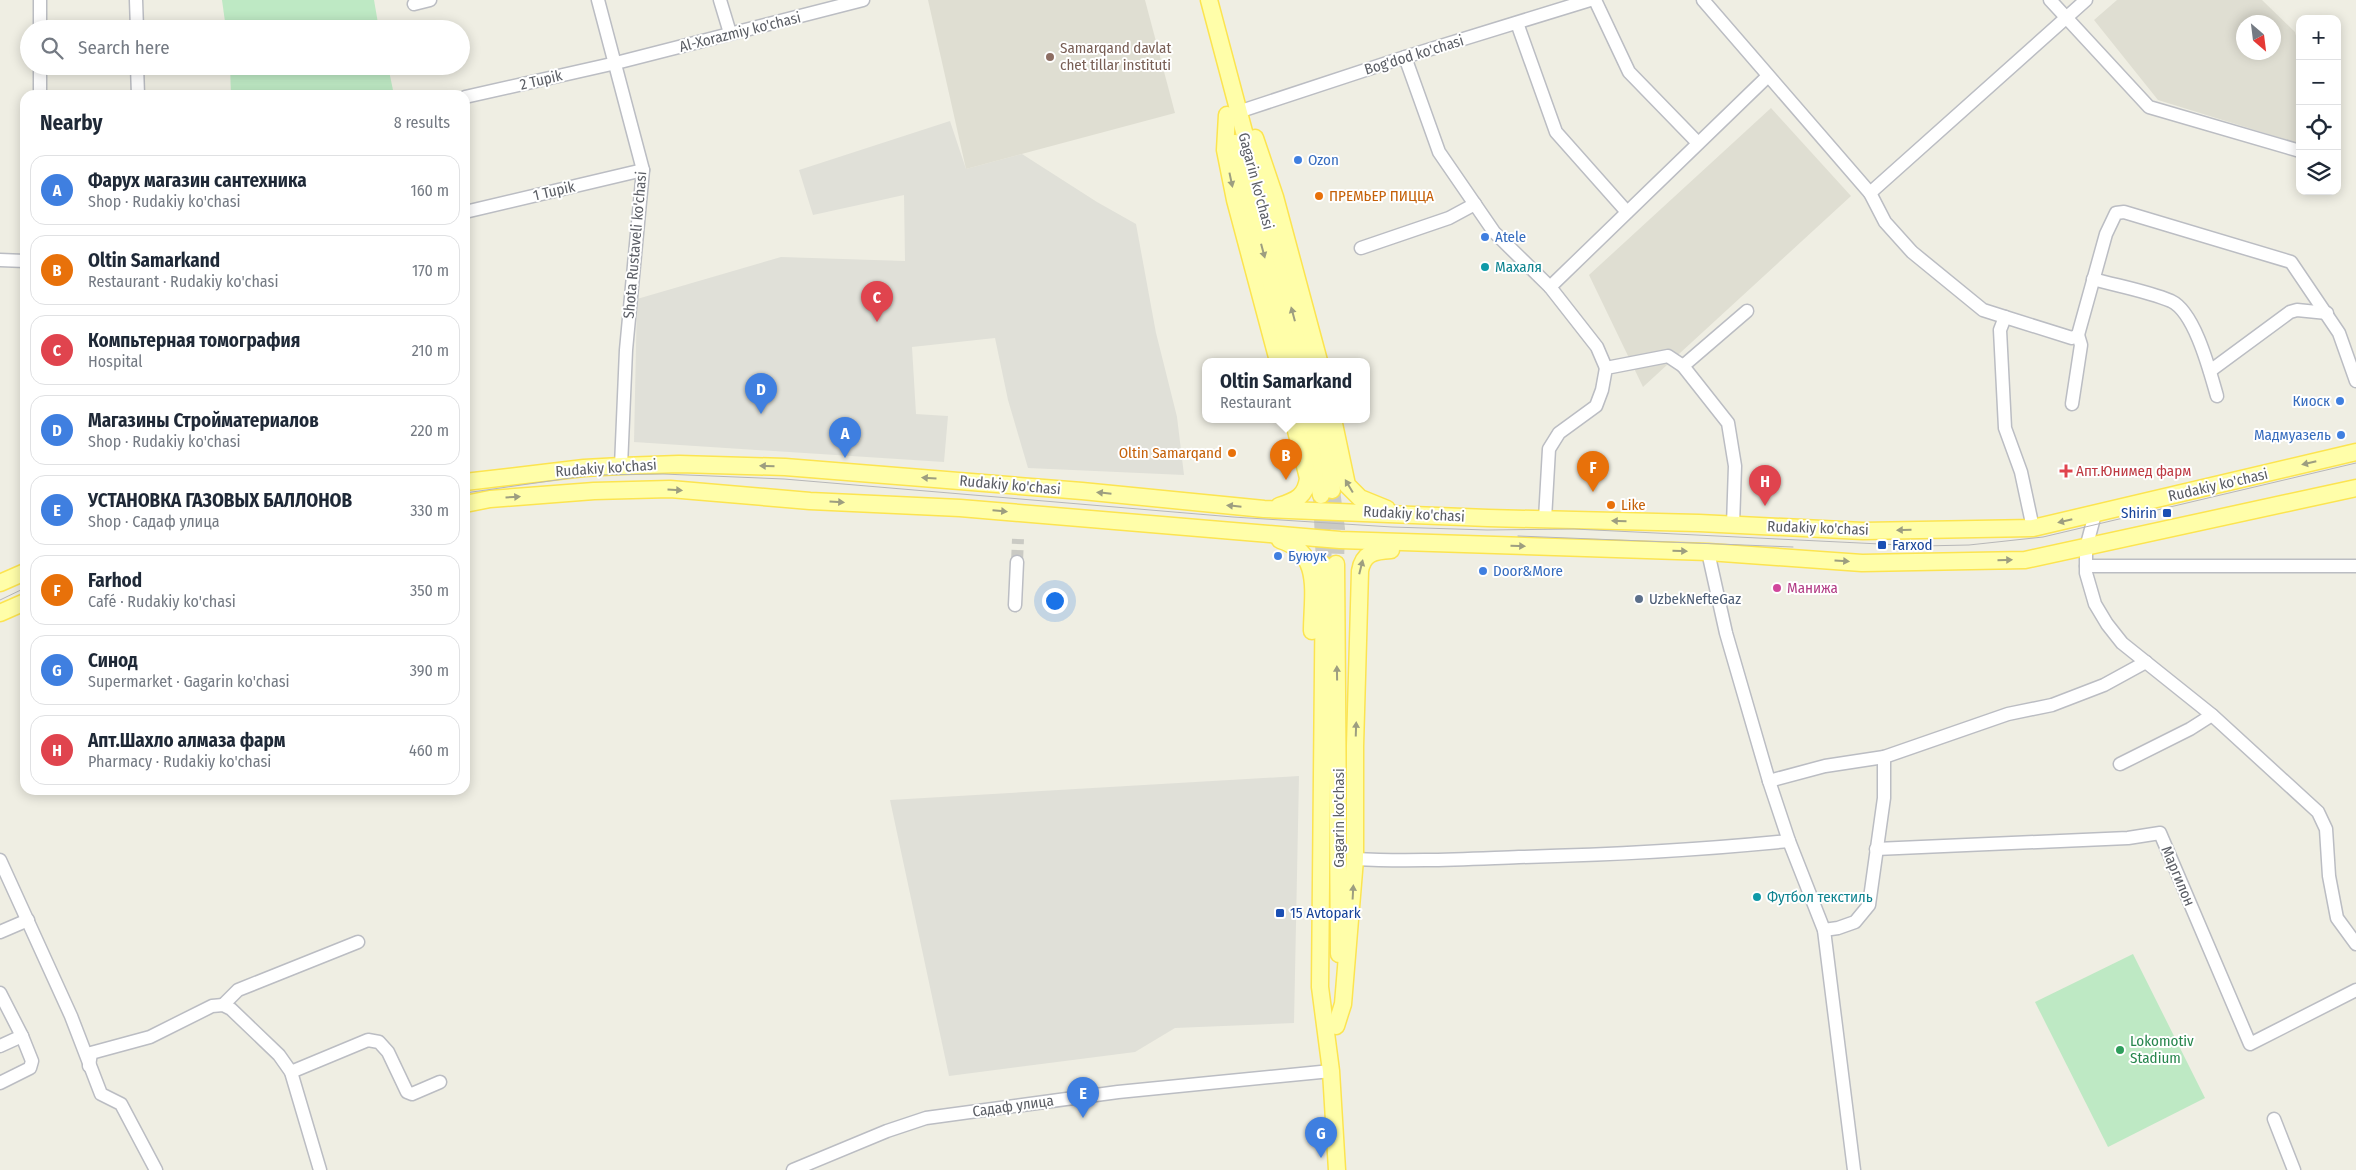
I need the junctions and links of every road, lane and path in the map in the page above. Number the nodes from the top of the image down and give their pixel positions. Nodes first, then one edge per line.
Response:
1 (40, 0) edge
2 (136, 0) edge
3 (430, 0) edge
4 (598, 0) edge
5 (720, 0) edge
6 (863, 0) edge
7 (1198, 0) edge
8 (1210, 0) edge
9 (1590, 0) edge
10 (1595, 0) edge
11 (1702, 0) edge
12 (2050, 0) edge
13 (2086, 0) edge
14 (414, 4) dead end
15 (2066, 18) junction
16 (40, 20) edge
17 (137, 20) edge
18 (1516, 22) junction
19 (730, 33) junction
20 (1406, 56) junction
21 (616, 62) junction
22 (40, 75) edge
23 (137, 75) edge
24 (1768, 76) junction
25 (40, 90) edge
26 (138, 90) edge
27 (470, 97) edge
28 (1233, 114) junction
29 (1698, 143) junction
30 (2297, 150) edge
31 (643, 170) junction
32 (1870, 193) junction
33 (1475, 204) junction
34 (470, 211) edge
35 (1628, 212) junction
36 (1361, 248) dead end
37 (0, 260) edge
38 (20, 261) edge
39 (2093, 279) junction
40 (1550, 287) junction
41 (1747, 311) dead end
42 (2327, 313) junction
43 (2005, 317) junction
44 (2078, 335) junction
45 (1277, 358) edge
46 (1290, 358) edge
47 (1304, 358) edge
48 (1319, 358) edge
49 (1683, 366) junction
50 (1606, 368) junction
51 (2210, 371) junction
52 (2356, 380) edge
53 (2217, 396) dead end
54 (2072, 404) dead end
55 (1294, 423) edge
56 (1307, 423) edge
57 (1322, 423) edge
58 (1333, 423) edge
59 (2356, 452) edge
60 (621, 466) junction
61 (470, 481) edge
62 (2356, 488) edge
63 (1082, 491) junction
64 (470, 503) edge
65 (1264, 509) junction
66 (2095, 514) junction
67 (1406, 515) junction
68 (1080, 518) junction
69 (1488, 518) junction
70 (1545, 519) junction
71 (1732, 525) junction
72 (2033, 528) junction
73 (1259, 533) junction
74 (1431, 544) junction
75 (1485, 545) junction
76 (2086, 548) junction
77 (1708, 552) junction
78 (1017, 562) tunnel mouth
79 (1330, 564) tunnel mouth
80 (2086, 566) junction
81 (2356, 566) edge
82 (20, 574) edge
83 (0, 583) edge
84 (20, 604) edge
85 (1015, 605) dead end
86 (0, 613) edge
87 (2146, 662) junction
88 (2212, 715) junction
89 (1884, 757) junction
90 (2120, 764) dead end
91 (1769, 781) junction
92 (1789, 841) junction
93 (1876, 849) junction
94 (1355, 859) junction
95 (0, 860) edge
96 (28, 920) junction
97 (1824, 930) junction
98 (0, 932) edge
99 (358, 942) dead end
100 (2356, 944) edge
101 (2356, 990) edge
102 (0, 994) edge
103 (223, 1005) junction
104 (1330, 1028) junction
105 (22, 1036) junction
106 (0, 1046) edge
107 (89, 1066) junction
108 (1331, 1071) junction
109 (291, 1072) junction
110 (440, 1082) dead end
111 (0, 1084) edge
112 (2274, 1118) dead end
113 (156, 1170) edge
114 (320, 1170) edge
115 (793, 1170) edge
116 (1337, 1170) edge
117 (1854, 1170) edge
118 (2294, 1170) edge

1 - 16 street
2 - 17 street
3 - 14 street
4 - 21 street, Shota Rustaveli ko'chasi
5 - 19 street
6 - 19 street, Al-Xorazmiy ko'chasi
7 - 28 main road, Gagarin ko'chasi
8 - 28 main road, Gagarin ko'chasi
9 - 18 street, Bog'dod ko'chasi
10 - 29 street
11 - 24 street
12 - 15 street
13 - 15 street
15 - 30 street
15 - 32 street
18 - 20 street, Bog'dod ko'chasi
18 - 35 street
19 - 21 street, Al-Xorazmiy ko'chasi
20 - 28 street, Bog'dod ko'chasi
20 - 33 street
21 - 27 street, 2 Tupik
21 - 31 street, Shota Rustaveli ko'chasi
22 - 25 street
23 - 26 street
24 - 29 street
24 - 32 street
28 -> 45 main road
28 -> 46 main road, Gagarin ko'chasi
47 -> 28 main road, Gagarin ko'chasi
28 - 48 main road
29 - 35 street
31 - 34 street, 1 Tupik
31 - 60 street, Shota Rustaveli ko'chasi
32 - 43 street
33 - 36 street
33 - 40 street
35 - 40 street
37 - 38 street
39 - 42 street
39 - 44 street
39 - 51 street
40 - 50 street
41 - 49 street
42 - 51 street
42 - 52 street
43 - 44 street
43 - 72 street
44 - 54 street
49 - 50 street
49 - 71 street
50 - 70 street
51 - 53 street
55 - 65 main road
56 - 57 main road
67 -> 58 main road
59 -> 66 main road, Rudakiy ko'chasi
60 - 61 main road, Rudakiy ko'chasi
63 -> 60 main road, Rudakiy ko'chasi
62 - 76 main road, Rudakiy ko'chasi
65 -> 63 main road, Rudakiy ko'chasi
63 - 68 main road
64 -> 68 main road, Rudakiy ko'chasi
65 - 67 main road, Rudakiy ko'chasi
66 -> 72 main road, Rudakiy ko'chasi
66 - 76 street
67 - 69 main road, Rudakiy ko'chasi
68 - 73 main road, Rudakiy ko'chasi
69 - 70 main road, Rudakiy ko'chasi
69 - 75 main road
71 -> 70 main road, Rudakiy ko'chasi
72 -> 71 main road, Rudakiy ko'chasi
73 - 74 main road, Rudakiy ko'chasi
73 - 104 main road
74 - 75 main road, Rudakiy ko'chasi
94 -> 74 main road
75 -> 77 main road, Rudakiy ko'chasi
77 -> 76 main road, Rudakiy ko'chasi
76 - 80 street
77 - 91 street
78 - 85 street
79 - 104 main road, Gagarin ko'chasi
80 - 81 street
80 - 87 street
82 - 83 main road
84 - 86 main road
87 - 88 street
87 - 89 street
88 - 90 street
88 - 100 street
89 - 91 street
89 - 93 street
91 - 92 street
92 - 94 street
92 - 97 street
93 - 97 street
93 - 101 street, Маргилон
104 -> 94 main road
95 - 96 street
96 - 98 street
96 - 107 street
97 - 117 street
99 - 103 street
102 - 105 street
103 - 107 street
103 - 109 street
104 - 108 main road, Gagarin ko'chasi
105 - 106 street
105 - 111 street
107 - 113 street
108 - 115 street, Садаф улица
108 - 116 main road, Gagarin ko'chasi
109 - 110 street
109 - 114 street
112 - 118 street

